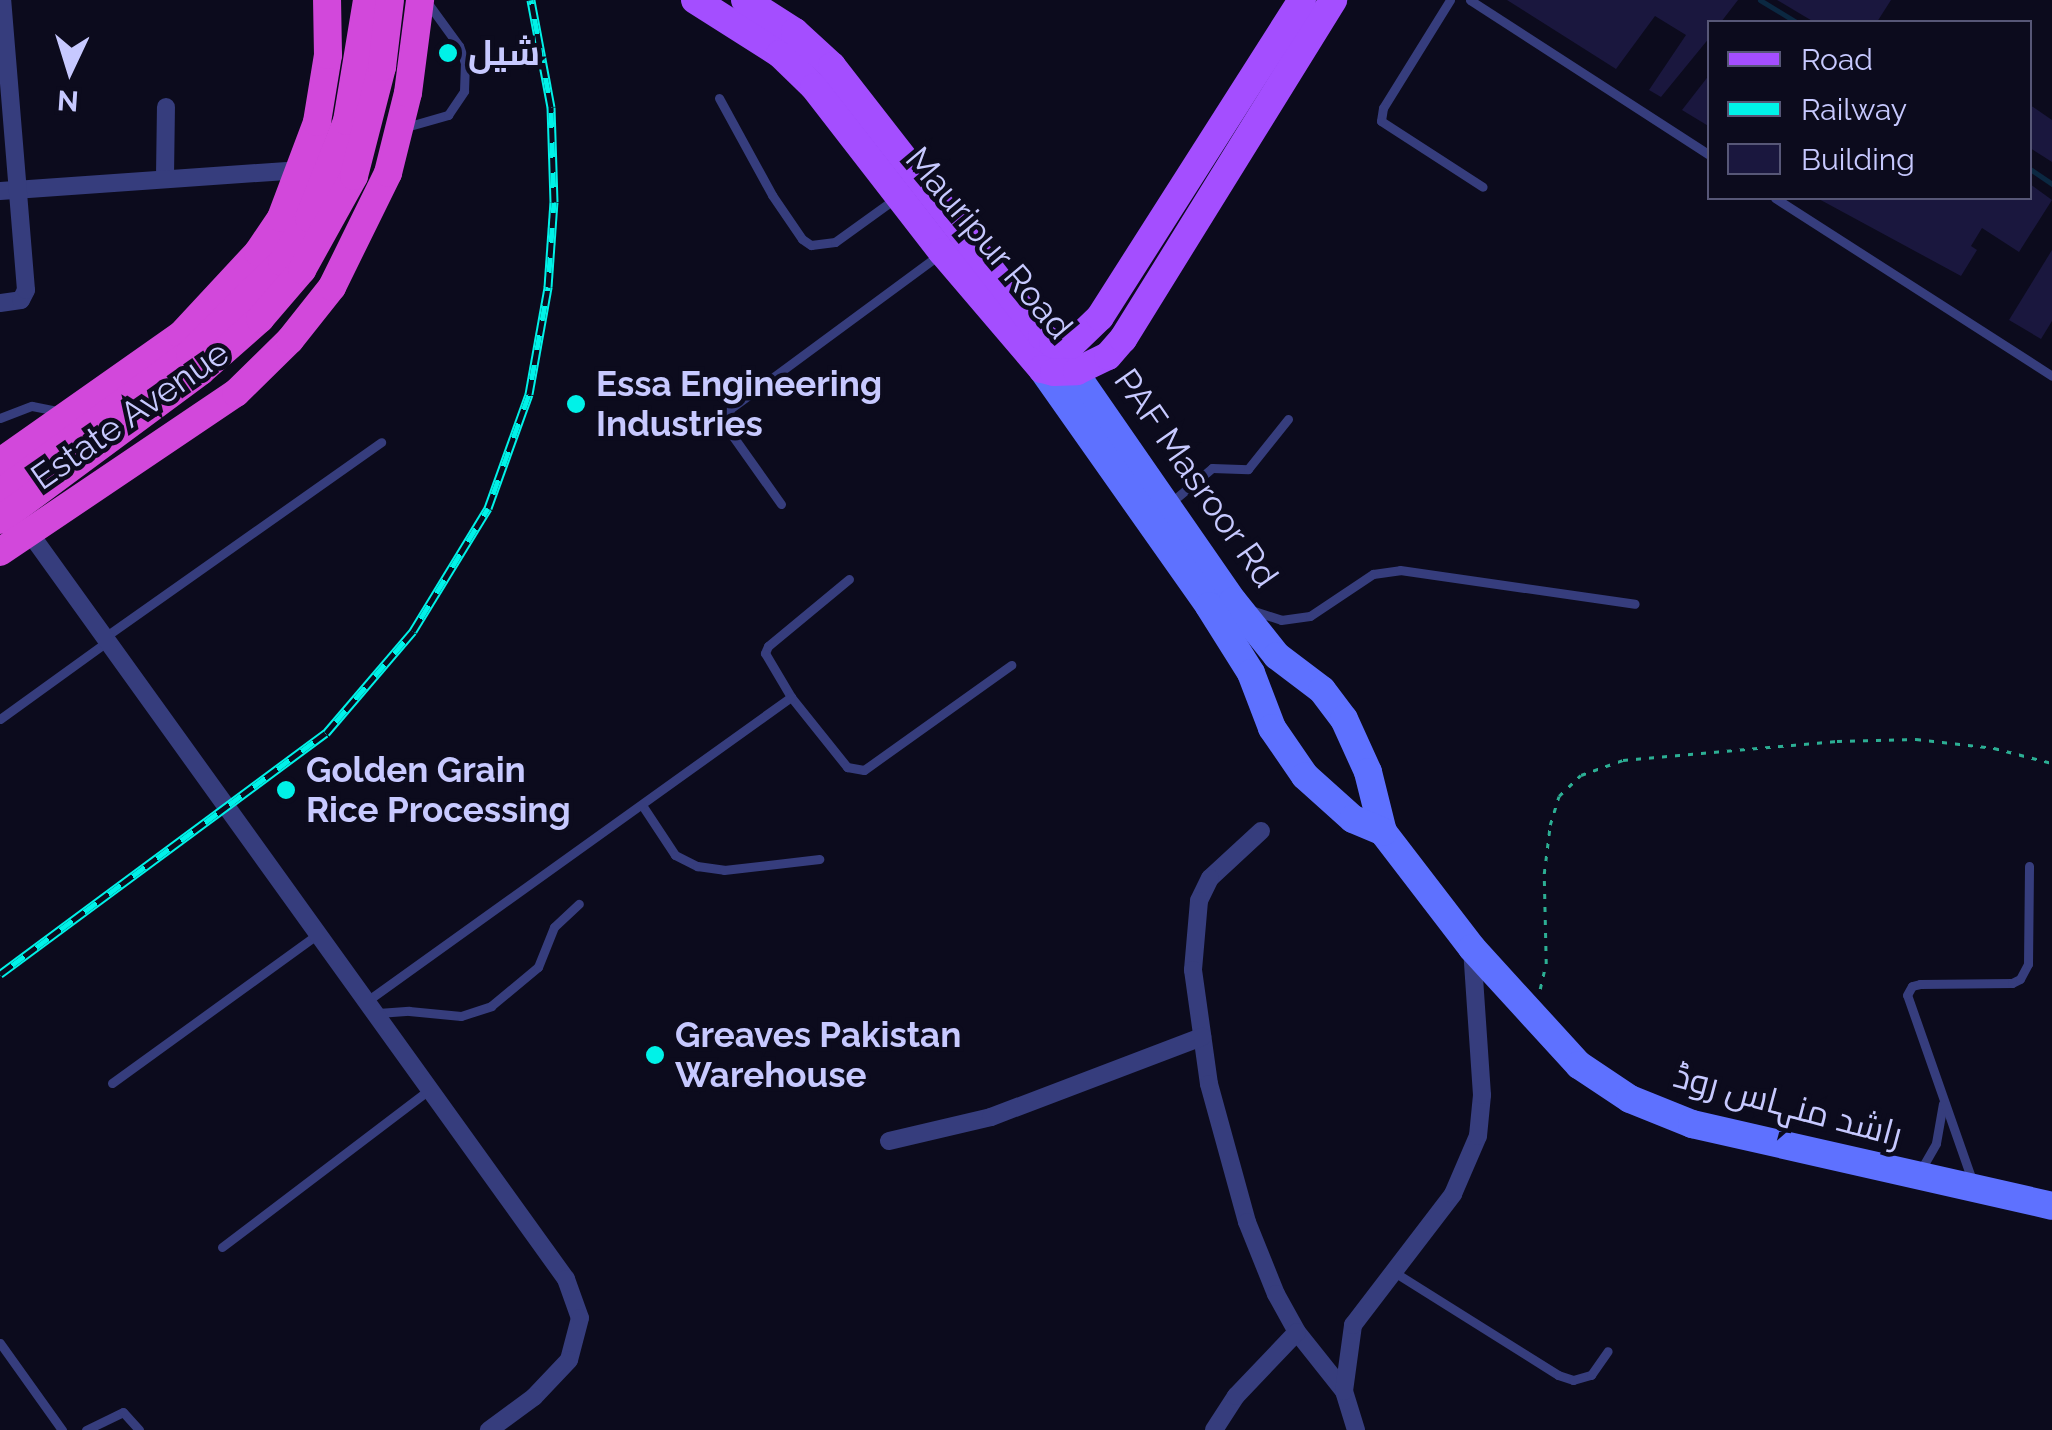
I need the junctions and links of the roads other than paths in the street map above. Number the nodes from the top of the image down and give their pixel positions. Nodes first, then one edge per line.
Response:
1 (2, 0) edge
2 (328, 0) edge
3 (367, 0) edge
4 (390, 0) edge
5 (423, 0) edge
6 (695, 0) edge
7 (744, 0) edge
8 (1302, 0) edge
9 (1333, 0) edge
10 (1450, 0) edge
11 (1470, 0) edge
12 (719, 98) dead end
13 (5, 101) edge
14 (166, 107) dead end
15 (400, 128) junction
16 (1707, 153) edge
17 (302, 170) junction
18 (166, 176) junction
19 (1483, 187) dead end
20 (8, 190) edge
21 (898, 196) junction
22 (1778, 200) edge
23 (942, 252) junction
24 (0, 302) edge
25 (1048, 357) junction
26 (1077, 371) junction
27 (2052, 376) edge
28 (0, 418) edge
29 (1288, 419) dead end
30 (87, 431) junction
31 (380, 442) dead end
32 (0, 462) edge
33 (0, 493) edge
34 (780, 504) dead end
35 (1158, 513) junction
36 (0, 520) edge
37 (30, 532) junction
38 (0, 552) edge
39 (849, 579) dead end
40 (1234, 602) junction
41 (1635, 604) dead end
42 (106, 639) junction
43 (1276, 656) joint
44 (1011, 665) dead end
45 (1251, 673) joint
46 (790, 697) junction
47 (0, 719) edge
48 (642, 806) junction
49 (1261, 832) dead end
50 (1383, 832) junction
51 (819, 859) dead end
52 (2029, 866) dead end
53 (579, 904) dead end
54 (318, 934) junction
55 (1472, 948) junction
56 (371, 1007) junction
57 (1202, 1037) junction
58 (112, 1083) dead end
59 (430, 1088) junction
60 (1944, 1101) junction
61 (889, 1141) dead end
62 (1916, 1178) junction
63 (1975, 1190) junction
64 (2052, 1206) edge
65 (222, 1247) dead end
66 (1394, 1272) junction
67 (1297, 1332) junction
68 (0, 1343) edge
69 (1608, 1351) dead end
70 (1344, 1391) junction
71 (62, 1430) edge
72 (86, 1430) edge
73 (139, 1430) edge
74 (489, 1430) edge
75 (1214, 1430) edge
76 (1356, 1430) edge

1 - 13 street
2 - 17 highway, Estate Avenue
3 - 30 highway
4 - 30 highway
5 - 15 highway, Estate Avenue
5 - 15 lane
6 - 21 main road, Mauripur Road
7 - 25 main road, Mauripur Road
8 - 25 main road, Mauripur Road
9 - 26 main road, Mauripur Road
10 - 19 lane
11 - 16 lane
12 - 21 lane
13 - 20 street
14 - 18 street
15 - 37 highway, Estate Avenue
17 - 18 street
17 - 30 highway, Estate Avenue
18 - 20 street
20 - 24 street
21 - 23 main road, Mauripur Road
22 - 27 lane
23 - 25 main road, Mauripur Road
23 - 34 lane
25 - 26 main road, Mauripur Road
25 - 35 main road, PAF Masroor Rd
26 - 35 main road, PAF Masroor Rd
28 - 30 lane
29 - 35 lane
30 - 32 highway, Estate Avenue
30 - 33 highway
30 - 36 highway
31 - 42 lane
35 - 40 main road, PAF Masroor Rd
35 - 45 main road, PAF Masroor Rd
37 - 38 highway, Estate Avenue
37 - 42 street
39 - 46 lane
40 - 41 lane
40 - 43 main road, PAF Masroor Rd
42 - 47 lane
42 - 54 street
43 - 50 main road, راشد منہاس روڈ
44 - 46 lane
45 - 50 main road, راشد منہاس روڈ
46 - 48 lane
48 - 51 lane
48 - 56 lane
49 - 57 street
50 - 55 main road, راشد منہاس روڈ
52 - 60 lane
53 - 56 lane
54 - 56 street
54 - 58 lane
55 - 62 main road, راشد منہاس روڈ
55 - 66 street
56 - 59 street
57 - 61 street
57 - 67 street
59 - 65 lane
59 - 74 street
60 - 62 lane
60 - 63 lane
62 - 63 main road, راشد منہاس روڈ
63 - 64 main road, راشد منہاس روڈ
66 - 69 lane
66 - 70 street
67 - 70 street
67 - 75 street
68 - 71 lane
70 - 76 street
72 - 73 lane

